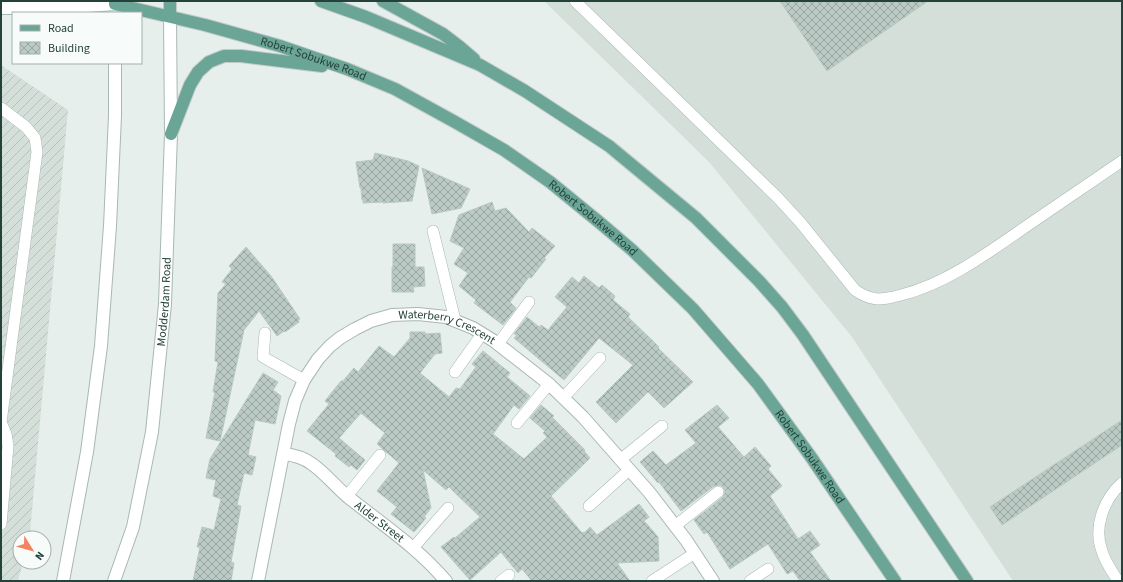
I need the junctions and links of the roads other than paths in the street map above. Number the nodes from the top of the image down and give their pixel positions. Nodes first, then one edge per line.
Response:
1 (170, 1) edge
2 (320, 1) edge
3 (382, 1) edge
4 (575, 1) edge
5 (115, 6) edge
6 (1, 8) edge
7 (170, 16) junction
8 (115, 64) edge
9 (480, 65) junction
10 (347, 69) junction
11 (1, 108) edge
12 (171, 134) junction
13 (1122, 161) edge
14 (433, 231) dead end
15 (529, 302) dead end
16 (455, 320) junction
17 (265, 333) dead end
18 (482, 334) junction
19 (498, 344) junction
20 (600, 358) dead end
21 (455, 372) dead end
22 (304, 380) junction
23 (549, 384) junction
24 (563, 398) junction
25 (517, 423) dead end
26 (662, 426) dead end
27 (284, 454) junction
28 (380, 455) dead end
29 (620, 460) junction
30 (629, 470) junction
31 (1122, 483) edge
32 (718, 492) dead end
33 (347, 496) junction
34 (589, 506) dead end
35 (448, 508) dead end
36 (1, 524) edge
37 (675, 526) junction
38 (413, 548) junction
39 (695, 553) junction
40 (768, 570) dead end
41 (63, 581) edge
42 (114, 581) edge
43 (258, 581) edge
44 (446, 581) edge
45 (652, 581) edge
46 (713, 581) edge
47 (750, 581) edge
48 (895, 581) edge
49 (967, 581) edge
50 (1118, 581) edge

1 - 7 main road
2 - 9 main road
3 - 9 main road
4 - 13 lane
5 - 6 street
5 - 7 main road, Robert Sobukwe Road
7 - 10 main road, Robert Sobukwe Road
7 - 12 street, Modderdam Road
8 - 41 street
9 - 49 main road
10 - 12 main road
10 - 48 main road, Robert Sobukwe Road
11 - 36 lane
12 - 42 street, Modderdam Road
14 - 16 lane
15 - 19 lane
16 - 18 street, Waterberry Crescent
16 - 22 street, Waterberry Crescent
17 - 22 lane
18 - 19 street, Waterberry Crescent
18 - 21 lane
19 - 23 street, Waterberry Crescent
20 - 24 lane
22 - 27 street, Waterberry Crescent
23 - 24 street, Waterberry Crescent
23 - 25 lane
24 - 29 street, Waterberry Crescent
26 - 29 lane
27 - 33 street, Alder Street
27 - 43 street, Waterberry Crescent
28 - 33 lane, Alder Street
29 - 30 street, Waterberry Crescent
30 - 34 lane
30 - 37 street, Waterberry Crescent
31 - 50 lane
32 - 37 lane
33 - 38 street, Alder Street
35 - 38 lane, Alder Street
37 - 39 street, Waterberry Crescent
38 - 44 street, Alder Street
39 - 45 lane
39 - 46 street, Waterberry Crescent
40 - 47 lane

